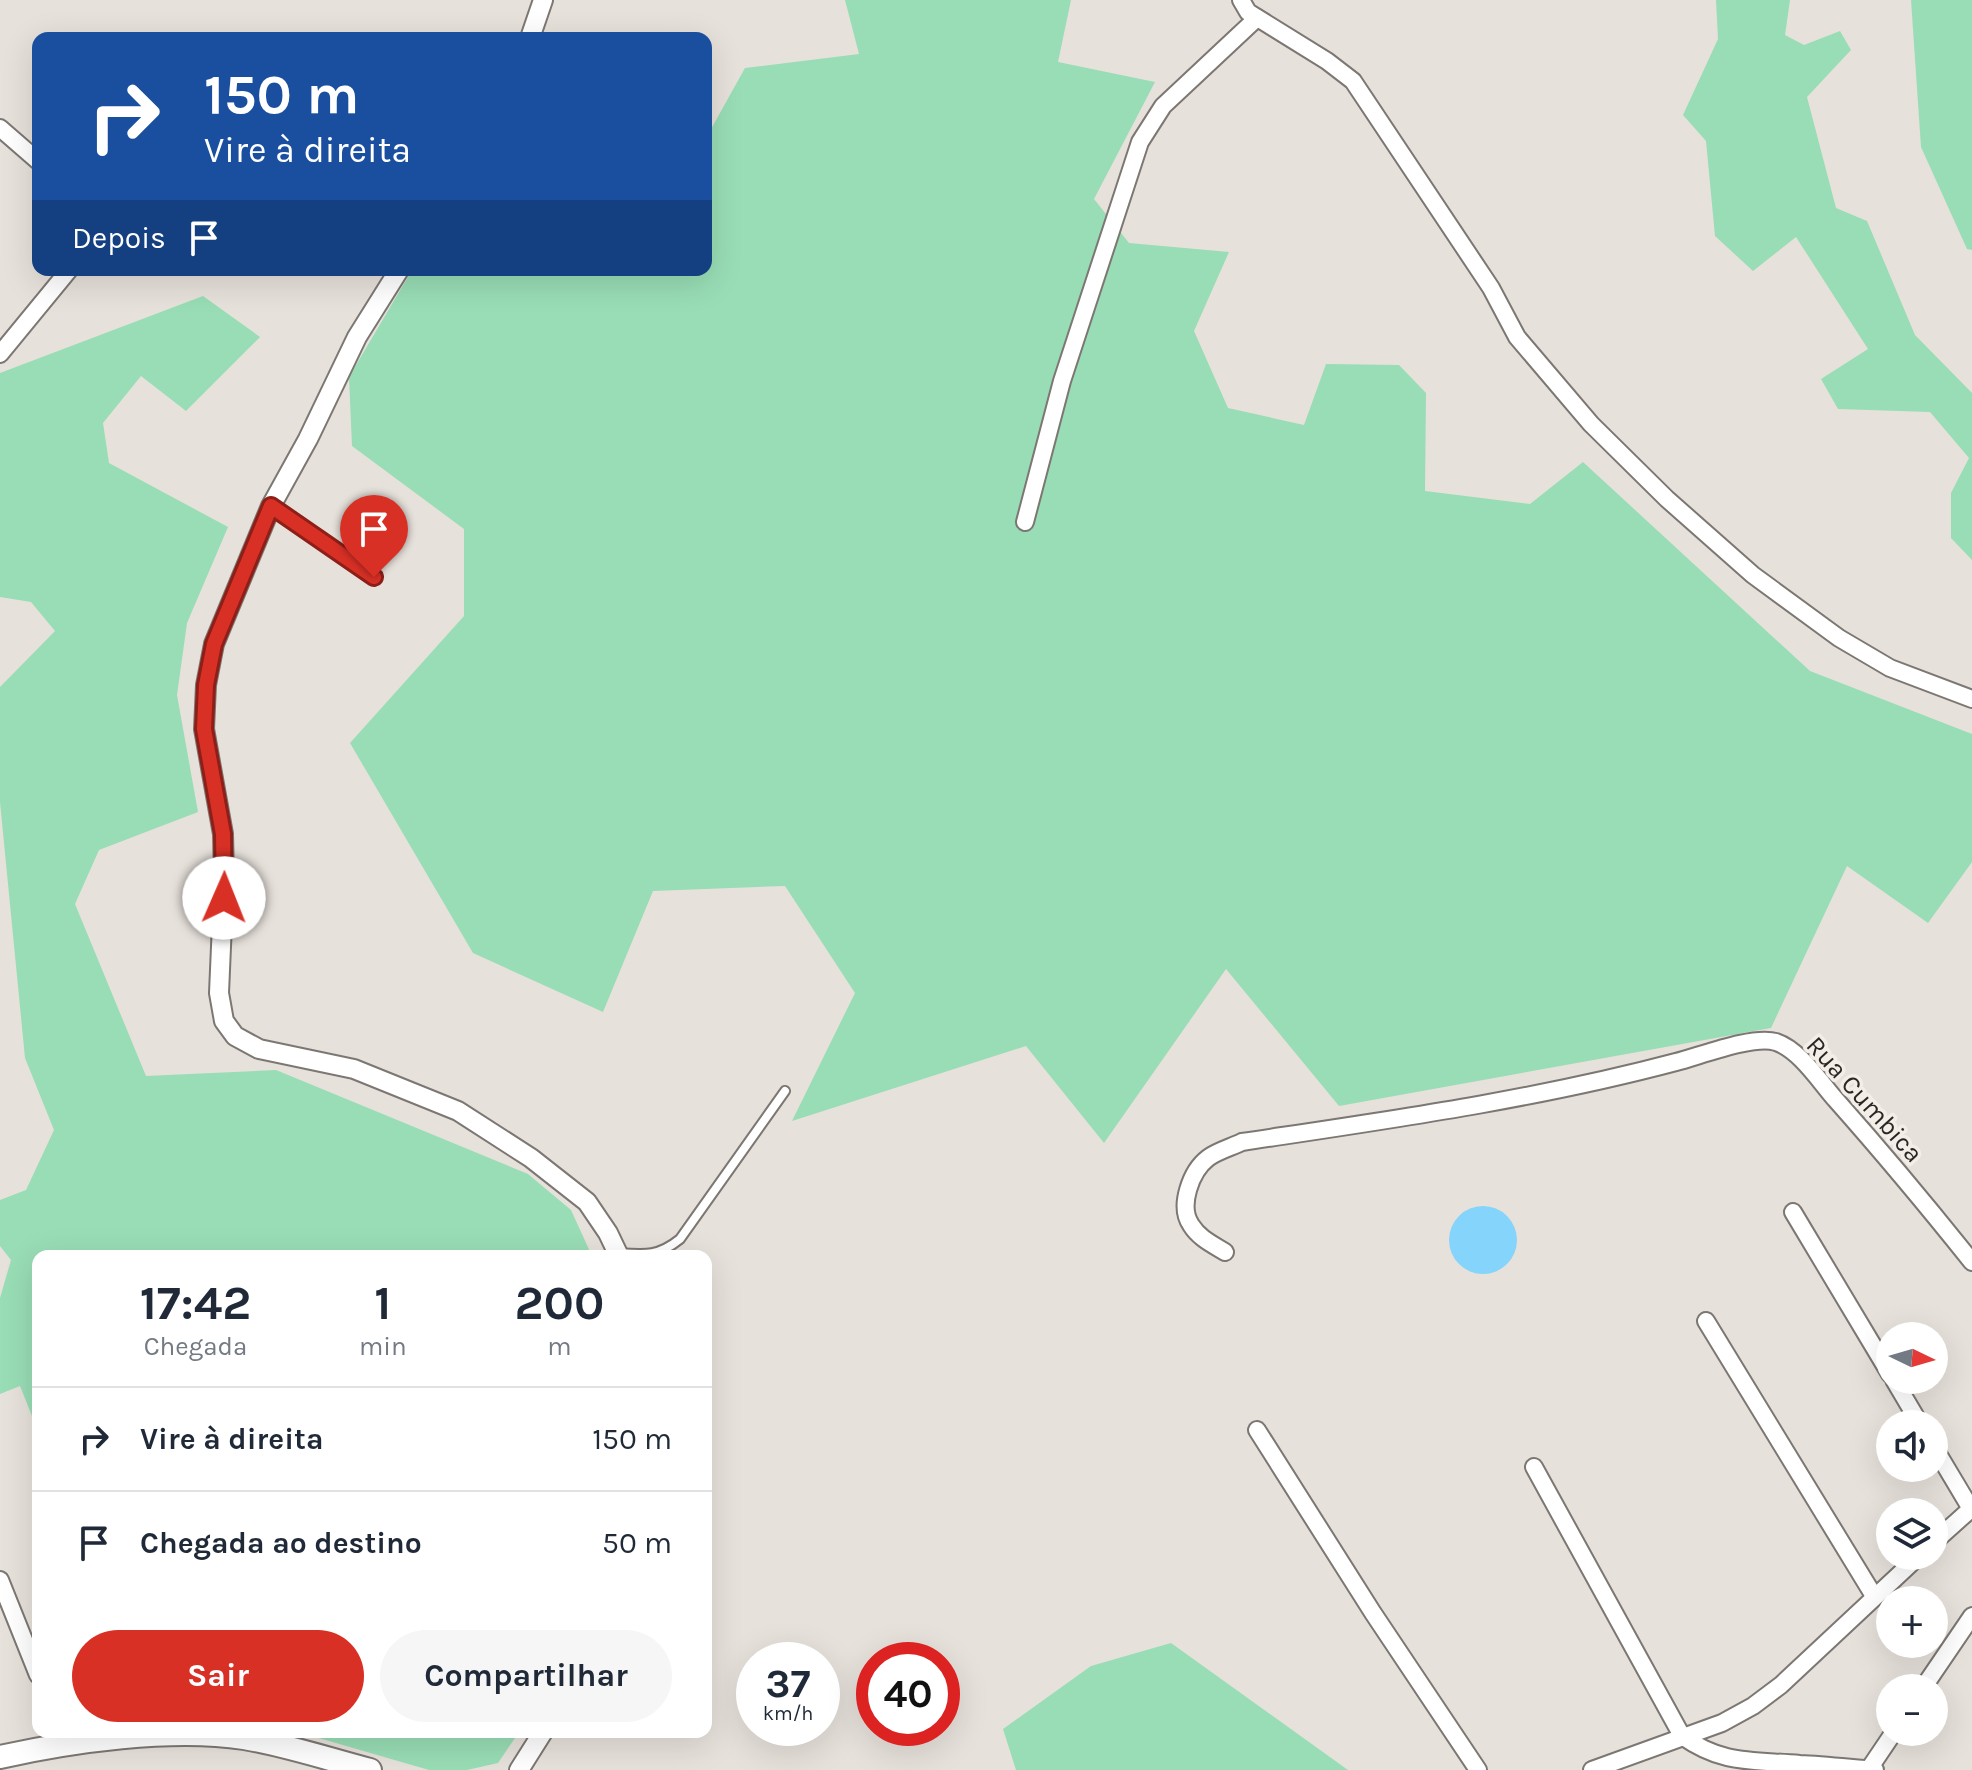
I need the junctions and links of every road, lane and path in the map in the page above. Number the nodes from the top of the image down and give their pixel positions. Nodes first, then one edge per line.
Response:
1 (543, 0) edge
2 (1241, 0) edge
3 (1257, 18) junction
4 (532, 32) edge
5 (0, 128) edge
6 (32, 156) edge
7 (64, 276) edge
8 (395, 276) edge
9 (0, 354) edge
10 (271, 506) junction
11 (1025, 522) dead end
12 (374, 577) dead end
13 (1972, 699) edge
14 (785, 1091) dead end
15 (1793, 1212) dead end
16 (616, 1250) edge
17 (666, 1250) edge
18 (1225, 1252) dead end
19 (1972, 1262) edge
20 (1706, 1321) dead end
21 (1876, 1351) edge
22 (1257, 1430) dead end
23 (1534, 1467) dead end
24 (1948, 1470) edge
25 (1972, 1509) edge
26 (1948, 1530) edge
27 (1903, 1570) edge
28 (0, 1580) edge
29 (1874, 1596) junction
30 (1972, 1616) edge
31 (32, 1660) edge
32 (1933, 1674) edge
33 (1682, 1736) junction
34 (63, 1738) edge
35 (263, 1738) edge
36 (539, 1738) edge
37 (1886, 1746) edge
38 (0, 1757) edge
39 (370, 1770) edge
40 (519, 1770) edge
41 (1478, 1770) edge
42 (1592, 1770) edge
43 (1872, 1770) edge

1 - 4 street
2 - 3 street
3 - 11 street
3 - 13 street
5 - 6 street
7 - 9 street
8 - 10 street
10 - 12 lane
10 - 16 street
14 - 17 lane
15 - 21 street
18 - 19 street, Rua Cumbica
20 - 29 street
22 - 41 street
23 - 33 street
24 - 25 street
25 - 26 street
27 - 29 street
28 - 31 street
29 - 33 street
30 - 32 street
33 - 42 street
33 - 43 street
34 - 38 main road
35 - 39 main road
36 - 40 street
37 - 43 street

